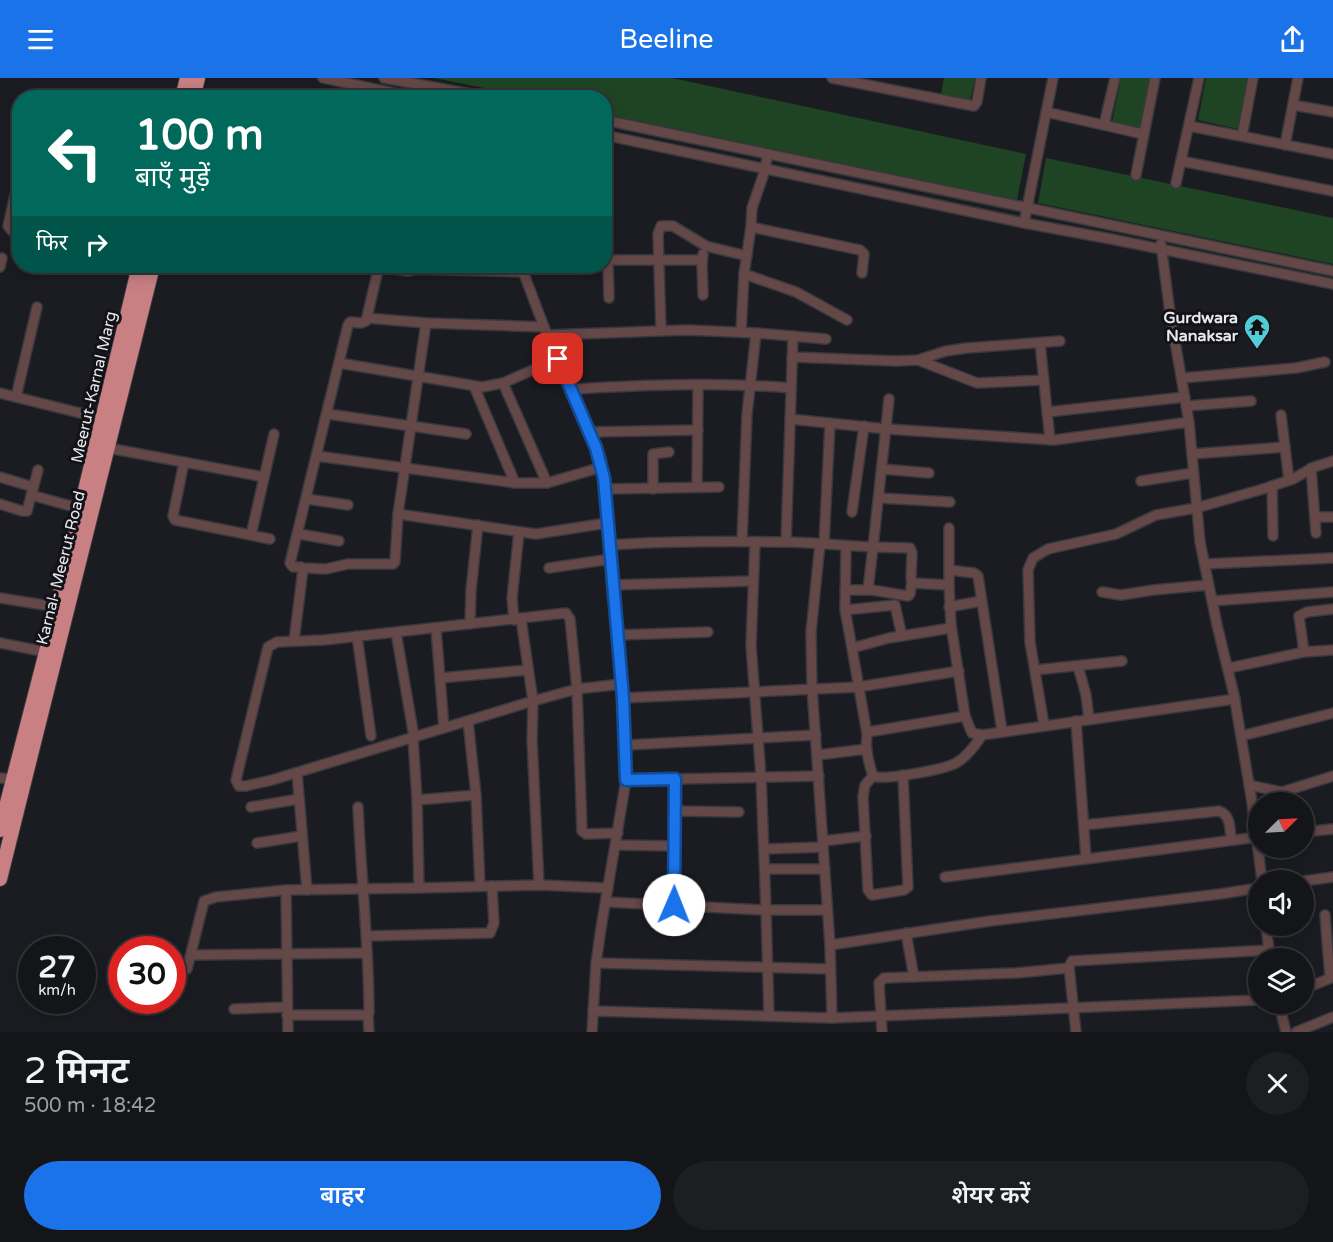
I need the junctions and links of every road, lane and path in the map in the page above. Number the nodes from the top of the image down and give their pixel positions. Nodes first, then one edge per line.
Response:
1 (207, 78) edge
2 (323, 78) edge
3 (832, 78) edge
4 (981, 78) edge
5 (1053, 78) edge
6 (1115, 78) edge
7 (1155, 78) edge
8 (1199, 78) edge
9 (1253, 78) edge
10 (1298, 78) edge
11 (387, 79) edge
12 (193, 90) edge
13 (370, 90) edge
14 (448, 90) edge
15 (1293, 105) junction
16 (1046, 112) junction
17 (1333, 112) edge
18 (612, 122) edge
19 (1104, 125) junction
20 (1189, 126) junction
21 (1143, 134) junction
22 (1242, 136) junction
23 (612, 137) edge
24 (1285, 145) junction
25 (768, 154) junction
26 (1333, 154) edge
27 (1181, 161) junction
28 (765, 168) junction
29 (1136, 175) dead end
30 (1176, 183) dead end
31 (1333, 191) edge
32 (1027, 206) junction
33 (12, 212) edge
34 (1024, 223) junction
35 (751, 227) junction
36 (12, 231) edge
37 (1161, 236) junction
38 (706, 246) junction
39 (1161, 249) junction
40 (747, 256) junction
41 (612, 260) edge
42 (660, 260) junction
43 (702, 260) junction
44 (1333, 271) edge
45 (137, 273) edge
46 (151, 273) edge
47 (377, 273) edge
48 (524, 273) edge
49 (607, 273) edge
50 (862, 273) dead end
51 (744, 274) junction
52 (1333, 284) edge
53 (703, 295) dead end
54 (609, 298) dead end
55 (37, 307) dead end
56 (367, 318) junction
57 (847, 320) dead end
58 (426, 323) junction
59 (661, 330) junction
60 (545, 331) junction
61 (741, 332) junction
62 (756, 333) junction
63 (793, 336) junction
64 (826, 339) dead end
65 (1060, 341) dead end
66 (1040, 343) junction
67 (792, 357) junction
68 (558, 359) junction
69 (918, 360) junction
70 (1325, 362) dead end
71 (339, 363) junction
72 (418, 377) junction
73 (1182, 378) junction
74 (1044, 380) junction
75 (503, 383) junction
76 (749, 385) junction
77 (474, 386) junction
78 (698, 386) junction
79 (791, 388) junction
80 (572, 389) junction
81 (0, 393) edge
82 (16, 398) junction
83 (889, 399) dead end
84 (1251, 401) dead end
85 (1186, 402) junction
86 (1047, 412) junction
87 (328, 414) junction
88 (1281, 415) dead end
89 (104, 419) junction
90 (790, 419) junction
91 (1189, 422) junction
92 (830, 423) junction
93 (411, 426) junction
94 (864, 426) junction
95 (887, 429) junction
96 (698, 430) junction
97 (590, 432) junction
98 (274, 434) dead end
99 (466, 434) dead end
100 (1050, 440) junction
101 (1285, 447) junction
102 (108, 448) junction
103 (669, 452) dead end
104 (1192, 454) junction
105 (317, 456) junction
106 (1333, 461) edge
107 (184, 462) junction
108 (602, 467) junction
109 (1311, 468) junction
110 (406, 469) junction
111 (882, 469) junction
112 (38, 470) dead end
113 (929, 473) dead end
114 (1193, 473) junction
115 (0, 477) edge
116 (264, 477) junction
117 (1289, 480) junction
118 (1141, 481) dead end
119 (515, 483) junction
120 (548, 483) junction
121 (1272, 486) junction
122 (697, 487) junction
123 (719, 487) dead end
124 (606, 489) junction
125 (652, 489) junction
126 (32, 491) junction
127 (879, 498) junction
128 (307, 499) junction
129 (950, 502) dead end
130 (0, 504) edge
131 (348, 505) dead end
132 (1196, 508) junction
133 (82, 509) junction
134 (852, 512) dead end
135 (398, 514) junction
136 (1315, 517) junction
137 (1333, 517) edge
138 (607, 522) junction
139 (478, 525) junction
140 (949, 528) dead end
141 (519, 532) junction
142 (1316, 533) dead end
143 (299, 534) junction
144 (251, 535) junction
145 (1273, 536) dead end
146 (270, 538) dead end
147 (339, 541) dead end
148 (742, 541) junction
149 (755, 542) junction
150 (786, 542) junction
151 (822, 544) junction
152 (609, 545) junction
153 (846, 546) junction
154 (873, 547) junction
155 (1333, 558) edge
156 (611, 559) junction
157 (1205, 564) junction
158 (303, 568) junction
159 (549, 568) dead end
160 (949, 570) junction
161 (753, 580) junction
162 (912, 581) junction
163 (612, 585) junction
164 (949, 585) junction
165 (1208, 585) junction
166 (845, 590) junction
167 (868, 590) junction
168 (1102, 592) dead end
169 (1333, 592) edge
170 (0, 598) edge
171 (981, 601) junction
172 (1212, 601) junction
173 (57, 607) junction
174 (949, 608) junction
175 (1333, 609) edge
176 (845, 610) junction
177 (517, 619) junction
178 (470, 624) junction
179 (436, 628) junction
180 (951, 628) junction
181 (396, 632) junction
182 (708, 632) dead end
183 (617, 635) junction
184 (357, 636) junction
185 (903, 636) junction
186 (294, 641) junction
187 (0, 643) edge
188 (852, 648) junction
189 (1333, 650) edge
190 (46, 652) junction
191 (1304, 652) junction
192 (1122, 661) dead end
193 (1078, 666) junction
194 (1229, 668) junction
195 (528, 670) junction
196 (1035, 670) junction
197 (959, 671) junction
198 (440, 678) junction
199 (621, 684) junction
200 (858, 687) junction
201 (812, 688) junction
202 (577, 689) junction
203 (754, 692) junction
204 (623, 698) junction
205 (1235, 699) junction
206 (533, 701) junction
207 (1333, 713) edge
208 (965, 716) junction
209 (1089, 719) junction
210 (468, 721) junction
211 (1076, 721) junction
212 (1044, 725) junction
213 (444, 728) junction
214 (1002, 732) junction
215 (867, 734) junction
216 (816, 735) junction
217 (982, 735) junction
218 (1241, 735) junction
219 (371, 736) dead end
220 (414, 737) junction
221 (758, 738) junction
222 (626, 745) junction
223 (867, 749) junction
224 (817, 754) junction
225 (297, 773) junction
226 (903, 775) junction
227 (819, 776) junction
228 (873, 776) junction
229 (1333, 776) edge
230 (761, 777) junction
231 (6, 778) edge
232 (675, 779) junction
233 (626, 780) junction
234 (1249, 785) junction
235 (1250, 792) edge
236 (476, 795) junction
237 (299, 799) junction
238 (417, 800) junction
239 (251, 807) dead end
240 (358, 807) dead end
241 (675, 811) junction
242 (739, 812) dead end
243 (4, 822) edge
244 (1084, 825) junction
245 (1333, 829) edge
246 (1314, 831) edge
247 (618, 833) junction
248 (302, 836) junction
249 (866, 836) junction
250 (1248, 838) edge
251 (1231, 840) junction
252 (257, 843) dead end
253 (823, 844) junction
254 (616, 845) junction
255 (675, 846) junction
256 (764, 849) junction
257 (1086, 858) junction
258 (765, 869) junction
259 (825, 869) junction
260 (945, 876) dead end
261 (1333, 877) edge
262 (0, 879) edge
263 (1314, 880) edge
264 (539, 885) junction
265 (480, 886) junction
266 (492, 886) junction
267 (362, 888) junction
268 (419, 888) junction
269 (608, 888) junction
270 (286, 890) junction
271 (307, 890) junction
272 (1248, 890) edge
273 (606, 902) junction
274 (674, 905) junction
275 (766, 910) junction
276 (827, 910) junction
277 (1325, 915) dead end
278 (906, 933) junction
279 (367, 936) junction
280 (830, 945) junction
281 (367, 953) junction
282 (191, 955) junction
283 (286, 955) junction
284 (1248, 955) edge
285 (596, 963) junction
286 (768, 968) junction
287 (187, 969) dead end
288 (830, 969) junction
289 (1069, 969) junction
290 (914, 977) junction
291 (1331, 977) edge
292 (1314, 985) edge
293 (1248, 1000) edge
294 (1074, 1007) junction
295 (234, 1009) dead end
296 (287, 1011) junction
297 (593, 1011) junction
298 (1282, 1014) edge
299 (368, 1015) junction
300 (769, 1016) junction
301 (880, 1016) junction
302 (1333, 1017) edge
303 (832, 1018) junction
304 (288, 1032) edge
305 (369, 1032) edge
306 (592, 1032) edge
307 (882, 1032) edge
308 (1076, 1032) edge
309 (1286, 1032) edge
310 (1296, 1032) edge

1 - 12 street
2 - 13 street
3 - 4 street
5 - 16 street
6 - 19 street
7 - 21 street
8 - 20 street
9 - 22 street
10 - 15 street
11 - 14 street
15 - 17 street
15 - 24 street
16 - 19 street
16 - 32 street
18 - 25 street
19 - 21 street
20 - 22 street
20 - 27 street
21 - 29 street
22 - 24 street
23 - 28 street
24 - 26 street
25 - 28 street
25 - 32 street
27 - 30 street
27 - 31 street
28 - 34 street
28 - 35 street
32 - 34 street
32 - 37 street
33 - 36 street
34 - 39 street
35 - 40 street
35 - 50 street
37 - 39 street
37 - 44 street
38 - 40 street
38 - 42 street
38 - 43 street
39 - 52 street
39 - 73 street
40 - 51 street
41 - 42 street
42 - 43 street
42 - 59 street
43 - 53 street
45 - 89 highway, Meerut-Karnal Marg
46 - 102 highway, Karnal- Meerut Road
47 - 56 street
48 - 60 street
49 - 54 street
51 - 57 street
51 - 61 street
55 - 82 street
56 - 58 street
56 - 71 street
58 - 60 street
58 - 72 street
59 - 60 street
59 - 61 street
60 - 68 street
61 - 62 street
62 - 63 street
62 - 76 street
63 - 64 street
63 - 67 street
65 - 66 street
66 - 69 street
66 - 74 street
67 - 69 street
67 - 79 street
68 - 75 street
68 - 80 street
69 - 74 street
70 - 73 street
71 - 72 street
71 - 87 street
72 - 77 street
72 - 93 street
73 - 85 street
74 - 86 street
75 - 77 street
75 - 120 street
76 - 78 street
76 - 79 street
76 - 148 street
77 - 119 street
78 - 80 street
78 - 96 street
79 - 90 street
80 - 97 street
81 - 82 street
82 - 89 street
83 - 95 street
84 - 85 street
85 - 86 street
85 - 91 street
86 - 100 street
87 - 93 street
87 - 105 street
88 - 101 street
89 - 133 highway, Meerut-Karnal Marg
90 - 92 street
90 - 150 street
91 - 100 street
91 - 104 street
92 - 94 street
92 - 151 street
93 - 99 street
93 - 110 street
94 - 95 street
94 - 134 street
95 - 100 street
95 - 111 street
96 - 97 street
96 - 122 street
97 - 108 street
98 - 116 street
101 - 104 street
101 - 117 street
102 - 107 street
102 - 243 highway, Karnal- Meerut Road
103 - 125 street
104 - 114 street
105 - 110 street
105 - 128 street
106 - 109 street
107 - 116 street
107 - 144 street
108 - 120 street
108 - 124 street
109 - 117 street
109 - 136 street
110 - 119 street
110 - 135 street
111 - 113 street
111 - 127 street
112 - 126 street
114 - 118 street
114 - 132 street
115 - 126 street
116 - 144 street
117 - 121 street
119 - 120 street
121 - 132 street
121 - 145 street
122 - 123 street
122 - 125 street
124 - 125 street
124 - 138 street
126 - 130 street
126 - 133 street
127 - 129 street
127 - 154 street
128 - 131 street
128 - 143 street
132 - 157 street
132 - 196 street
133 - 173 highway, Meerut-Karnal Marg
135 - 139 street
135 - 158 street
136 - 137 street
136 - 142 street
138 - 141 street
138 - 152 street
139 - 141 street
139 - 178 street
140 - 160 street
141 - 177 street
143 - 147 street
143 - 158 street
144 - 146 street
148 - 149 street
148 - 152 street
149 - 150 street
149 - 161 street
150 - 151 street
151 - 153 street
151 - 201 street
152 - 156 street
153 - 154 street
153 - 166 street
154 - 162 street
154 - 167 street
155 - 157 street
156 - 159 street
156 - 163 street
157 - 165 street
158 - 186 street
160 - 164 street
160 - 171 street
161 - 163 street
161 - 203 street
162 - 164 street
162 - 167 street
163 - 183 street
164 - 174 street
165 - 168 street
165 - 172 street
166 - 167 street
166 - 176 street
169 - 172 street
170 - 173 street
171 - 174 street
171 - 214 street
172 - 194 street
173 - 190 highway, Meerut-Karnal Marg
174 - 180 street
175 - 191 street
176 - 185 street
176 - 188 street
177 - 178 street
177 - 195 street
177 - 202 street
178 - 179 street
179 - 181 street
179 - 198 street
180 - 185 street
180 - 197 street
181 - 184 street
181 - 220 street
182 - 183 street
183 - 199 street
184 - 186 street
184 - 219 street
185 - 188 street
186 - 225 street
187 - 190 street
188 - 200 street
189 - 191 street
190 - 231 highway, Meerut-Karnal Marg
191 - 194 street
192 - 193 street
193 - 196 street
193 - 209 street
194 - 205 street
195 - 198 street
195 - 206 street
196 - 212 street
197 - 200 street
197 - 208 street
198 - 213 street
199 - 202 street
199 - 204 street
200 - 201 street
200 - 215 street
201 - 203 street
201 - 216 street
202 - 206 street
202 - 247 street
203 - 204 street
203 - 221 street
204 - 222 street
205 - 209 street
205 - 218 street
206 - 210 street
206 - 264 street
207 - 218 street
208 - 215 street
208 - 217 street
209 - 211 street
210 - 213 street
210 - 236 street
211 - 212 street
211 - 244 street
212 - 214 street
213 - 220 street
214 - 217 street
215 - 223 street
216 - 221 street
216 - 224 street
217 - 226 street
218 - 234 street
220 - 225 street
220 - 238 street
221 - 222 street
221 - 230 street
222 - 233 street
223 - 224 street
223 - 228 street
224 - 227 street
225 - 237 street
226 - 228 street
226 - 249 street
227 - 230 street
227 - 253 street
228 - 249 street
229 - 234 street
230 - 232 street
230 - 256 street
231 - 243 highway, Meerut-Karnal Marg
232 - 233 street
232 - 241 street
233 - 247 street
234 - 235 street
236 - 238 street
236 - 265 street
237 - 239 street
237 - 248 street
238 - 268 street
240 - 267 street
241 - 242 street
241 - 255 street
243 - 262 highway, Karnal- Meerut Road
244 - 251 street
244 - 257 street
245 - 246 street
247 - 254 street
248 - 252 street
248 - 271 street
249 - 253 street
250 - 251 street
251 - 257 street
253 - 256 street
253 - 259 street
254 - 255 street
254 - 269 street
255 - 274 street
256 - 258 street
257 - 260 street
258 - 259 street
258 - 275 street
259 - 276 street
261 - 263 street
264 - 266 street
264 - 269 street
265 - 266 street
265 - 268 street
266 - 279 street
267 - 268 street
267 - 271 street
267 - 279 street
269 - 273 street
270 - 271 street
270 - 282 street
270 - 283 street
272 - 278 street
273 - 274 street
273 - 285 street
274 - 275 street
275 - 276 street
275 - 286 street
276 - 280 street
277 - 291 street
278 - 280 street
278 - 290 street
279 - 281 street
280 - 288 street
281 - 283 street
281 - 299 street
282 - 283 street
282 - 287 street
283 - 296 street
284 - 289 street
285 - 286 street
285 - 297 street
286 - 288 street
286 - 300 street
288 - 303 street
289 - 290 street
289 - 294 street
290 - 301 street
291 - 292 street
293 - 294 street
294 - 301 street
294 - 308 street
295 - 296 street
296 - 299 street
296 - 304 street
297 - 300 street
297 - 306 street
298 - 309 street
299 - 305 street
300 - 303 street
301 - 303 street
301 - 307 street
302 - 310 street

